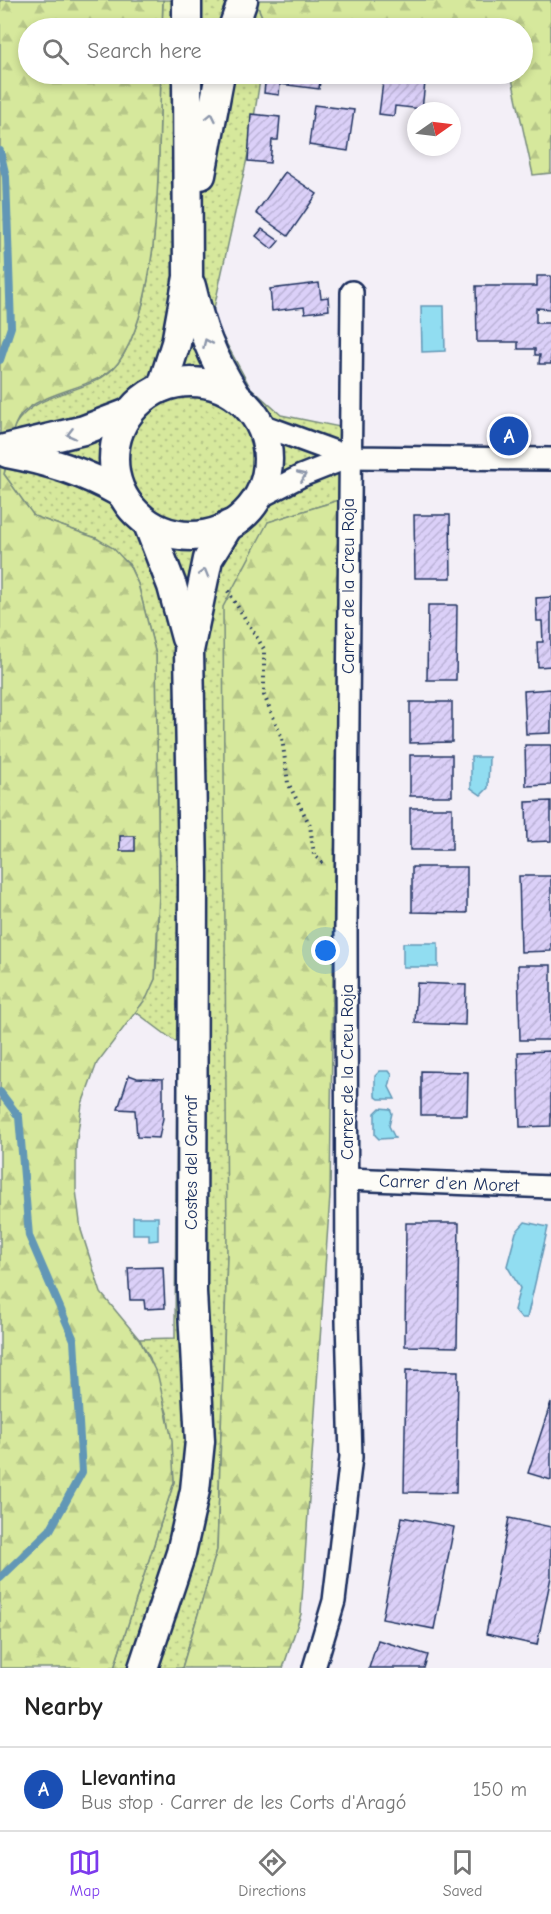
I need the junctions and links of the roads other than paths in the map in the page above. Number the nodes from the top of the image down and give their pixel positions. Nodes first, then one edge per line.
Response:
1 (187, 0) edge
2 (243, 0) edge
3 (187, 18) edge
4 (237, 18) edge
5 (187, 84) edge
6 (218, 84) edge
7 (188, 267) junction
8 (352, 292) dead end
9 (162, 387) junction
10 (235, 394) junction
11 (126, 414) junction
12 (259, 424) junction
13 (0, 451) edge
14 (349, 457) junction
15 (551, 459) edge
16 (120, 493) junction
17 (258, 498) junction
18 (148, 524) junction
19 (229, 525) junction
20 (189, 651) junction
21 (347, 1179) junction
22 (551, 1187) edge
23 (143, 1668) edge
24 (314, 1668) edge

1 - 3 main road
2 - 4 main road
5 - 7 main road
7 -> 6 main road
7 - 9 main road
10 -> 7 main road
8 - 14 street, Carrer de la Creu Roja
9 - 10 main road
9 - 11 main road
10 - 12 main road
11 -> 13 main road
11 - 16 main road
12 - 14 street
12 - 17 main road
13 - 16 main road
14 - 15 street
17 -> 14 street
14 - 21 street, Carrer de la Creu Roja
16 - 18 main road
17 - 19 main road
18 - 19 main road
18 - 20 main road
20 -> 19 main road
20 - 23 main road, Costes del Garraf
21 - 22 street, Carrer d'en Moret
21 - 24 street, Carrer de la Creu Roja

